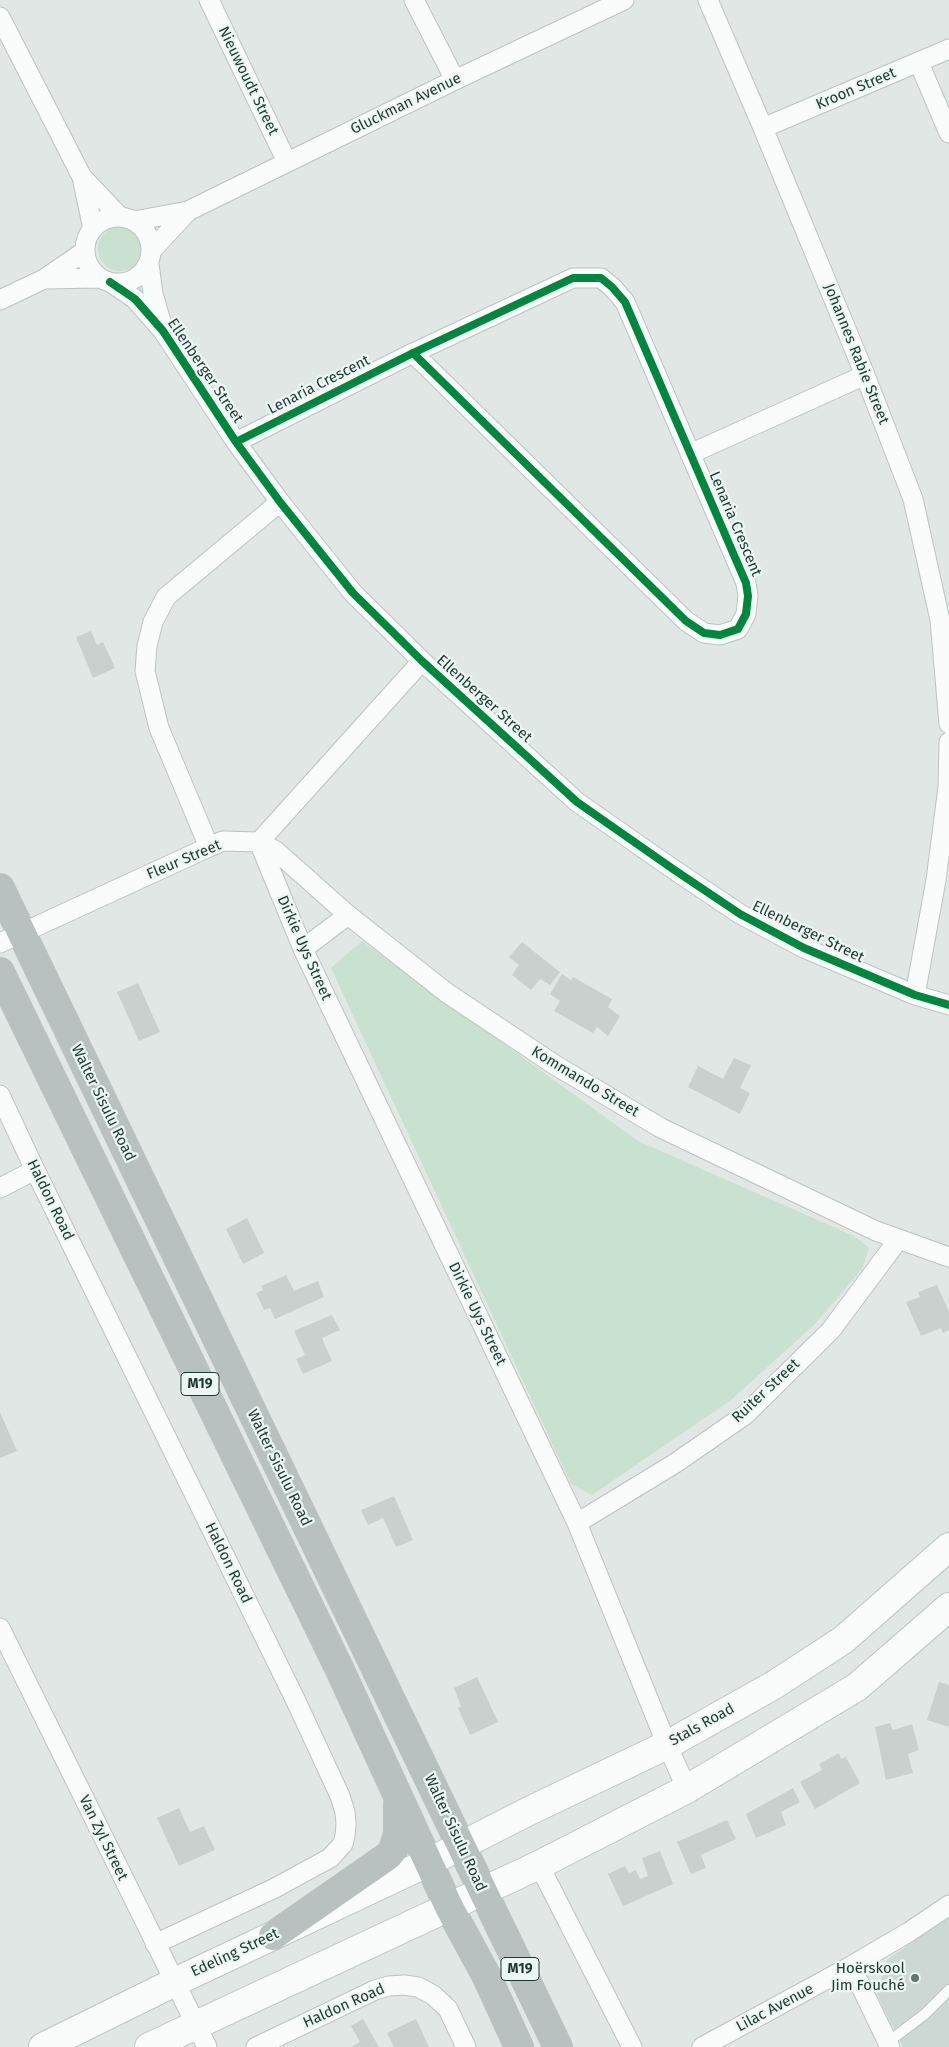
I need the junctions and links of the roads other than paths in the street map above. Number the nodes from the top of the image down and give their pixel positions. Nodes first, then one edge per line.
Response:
1 (209, 0) edge
2 (414, 0) edge
3 (624, 0) edge
4 (708, 0) edge
5 (0, 17) edge
6 (949, 49) edge
7 (919, 63) junction
8 (455, 80) junction
9 (763, 128) junction
10 (949, 133) edge
11 (288, 162) junction
12 (82, 177) junction
13 (188, 211) junction
14 (127, 219) junction
15 (93, 229) junction
16 (85, 251) junction
17 (150, 257) junction
18 (44, 279) junction
19 (105, 280) junction
20 (0, 300) edge
21 (164, 331) junction
22 (414, 353) junction
23 (865, 375) junction
24 (236, 442) junction
25 (690, 454) junction
26 (280, 502) junction
27 (422, 661) junction
28 (949, 724) edge
29 (949, 742) edge
30 (259, 842) junction
31 (209, 847) junction
32 (0, 888) edge
33 (348, 915) junction
34 (11, 938) edge
35 (302, 949) junction
36 (0, 972) edge
37 (915, 995) junction
38 (949, 1005) edge
39 (0, 1095) edge
40 (35, 1170) junction
41 (139, 1178) junction
42 (0, 1188) edge
43 (107, 1193) junction
44 (898, 1240) junction
45 (949, 1258) edge
46 (253, 1414) junction
47 (222, 1429) junction
48 (577, 1523) junction
49 (949, 1547) edge
50 (331, 1577) junction
51 (302, 1592) junction
52 (949, 1607) edge
53 (0, 1628) edge
54 (667, 1745) junction
55 (688, 1789) junction
56 (398, 1797) junction
57 (462, 1846) junction
58 (429, 1862) junction
59 (539, 1865) junction
60 (483, 1892) junction
61 (949, 1905) edge
62 (450, 1907) junction
63 (273, 1936) junction
64 (155, 1944) junction
65 (851, 1966) junction
66 (175, 1982) junction
67 (949, 1990) edge
68 (202, 2036) edge
69 (889, 2045) edge
70 (43, 2047) edge
71 (149, 2047) edge
72 (256, 2047) edge
73 (466, 2047) edge
74 (520, 2047) edge
75 (558, 2047) edge
76 (632, 2047) edge
77 (702, 2047) edge

1 - 11 street, Nieuwoudt Street
2 - 8 street
3 - 8 street, Gluckman Avenue
4 - 9 street, Johannes Rabie Street
5 - 12 street
6 - 7 street, Kroon Street
7 - 9 street, Kroon Street
7 - 10 street
8 - 11 street, Gluckman Avenue
9 - 23 street, Johannes Rabie Street
11 - 13 street, Gluckman Avenue
12 - 14 street
12 - 15 street
13 - 14 street, Gluckman Avenue
13 - 17 street, Gluckman Avenue
14 - 15 street
14 - 17 street
15 - 16 street
16 - 18 street
16 - 19 street
17 - 19 street
17 - 21 street, Ellenberger Street
18 - 19 street
18 - 20 street
19 - 21 street, Ellenberger Street
21 - 24 street, Ellenberger Street
22 - 24 street, Lenaria Crescent
22 - 25 street, Lenaria Crescent
22 - 25 street, Lenaria Crescent
23 - 25 street
23 - 28 street, Johannes Rabie Street
24 - 26 street, Ellenberger Street
26 - 27 street, Ellenberger Street
26 - 31 street
27 - 30 street
27 - 37 street, Ellenberger Street
29 - 37 street
30 - 31 street, Fleur Street
30 - 33 street, Kommando Street
30 - 35 street, Dirkie Uys Street
31 - 34 street, Fleur Street
32 - 34 highway, Walter Sisulu Road / M19
33 - 35 street
33 - 44 street, Kommando Street
34 - 41 highway, Walter Sisulu Road / M19
35 - 48 street, Dirkie Uys Street
36 - 43 highway, M19
37 - 38 street, Ellenberger Street
39 - 40 street, Haldon Road
40 - 42 street
40 - 64 street, Haldon Road
41 - 43 highway
41 - 46 highway, Walter Sisulu Road / M19
43 - 47 highway, M19
44 - 45 street, Kommando Street
44 - 48 street, Ruiter Street
46 - 47 highway
46 - 50 highway, Walter Sisulu Road / M19
47 - 51 highway, M19
48 - 54 street, Dirkie Uys Street
49 - 54 street, Stals Road
50 - 51 highway
50 - 57 highway, Walter Sisulu Road / M19
51 - 56 highway, M19
52 - 55 street
53 - 64 street, Van Zyl Street
54 - 55 street, Dirkie Uys Street
54 - 57 street, Stals Road
55 - 59 street
56 - 58 highway, M19
56 - 63 highway
57 - 58 street, Stals Road
57 - 60 highway, Walter Sisulu Road / M19
58 - 62 highway, M19
58 - 63 street, Edeling Street
59 - 60 street
59 - 76 street
60 - 62 street
60 - 75 highway, Walter Sisulu Road / M19
61 - 65 street, Lilac Avenue
62 - 68 street
62 - 74 highway, M19
63 - 66 street, Edeling Street
64 - 66 street, Van Zyl Street
65 - 69 street
65 - 77 street, Lilac Avenue
66 - 68 street, Van Zyl Street
66 - 70 street, Edeling Street
67 - 69 lane
68 - 71 street
72 - 73 street, Haldon Road

